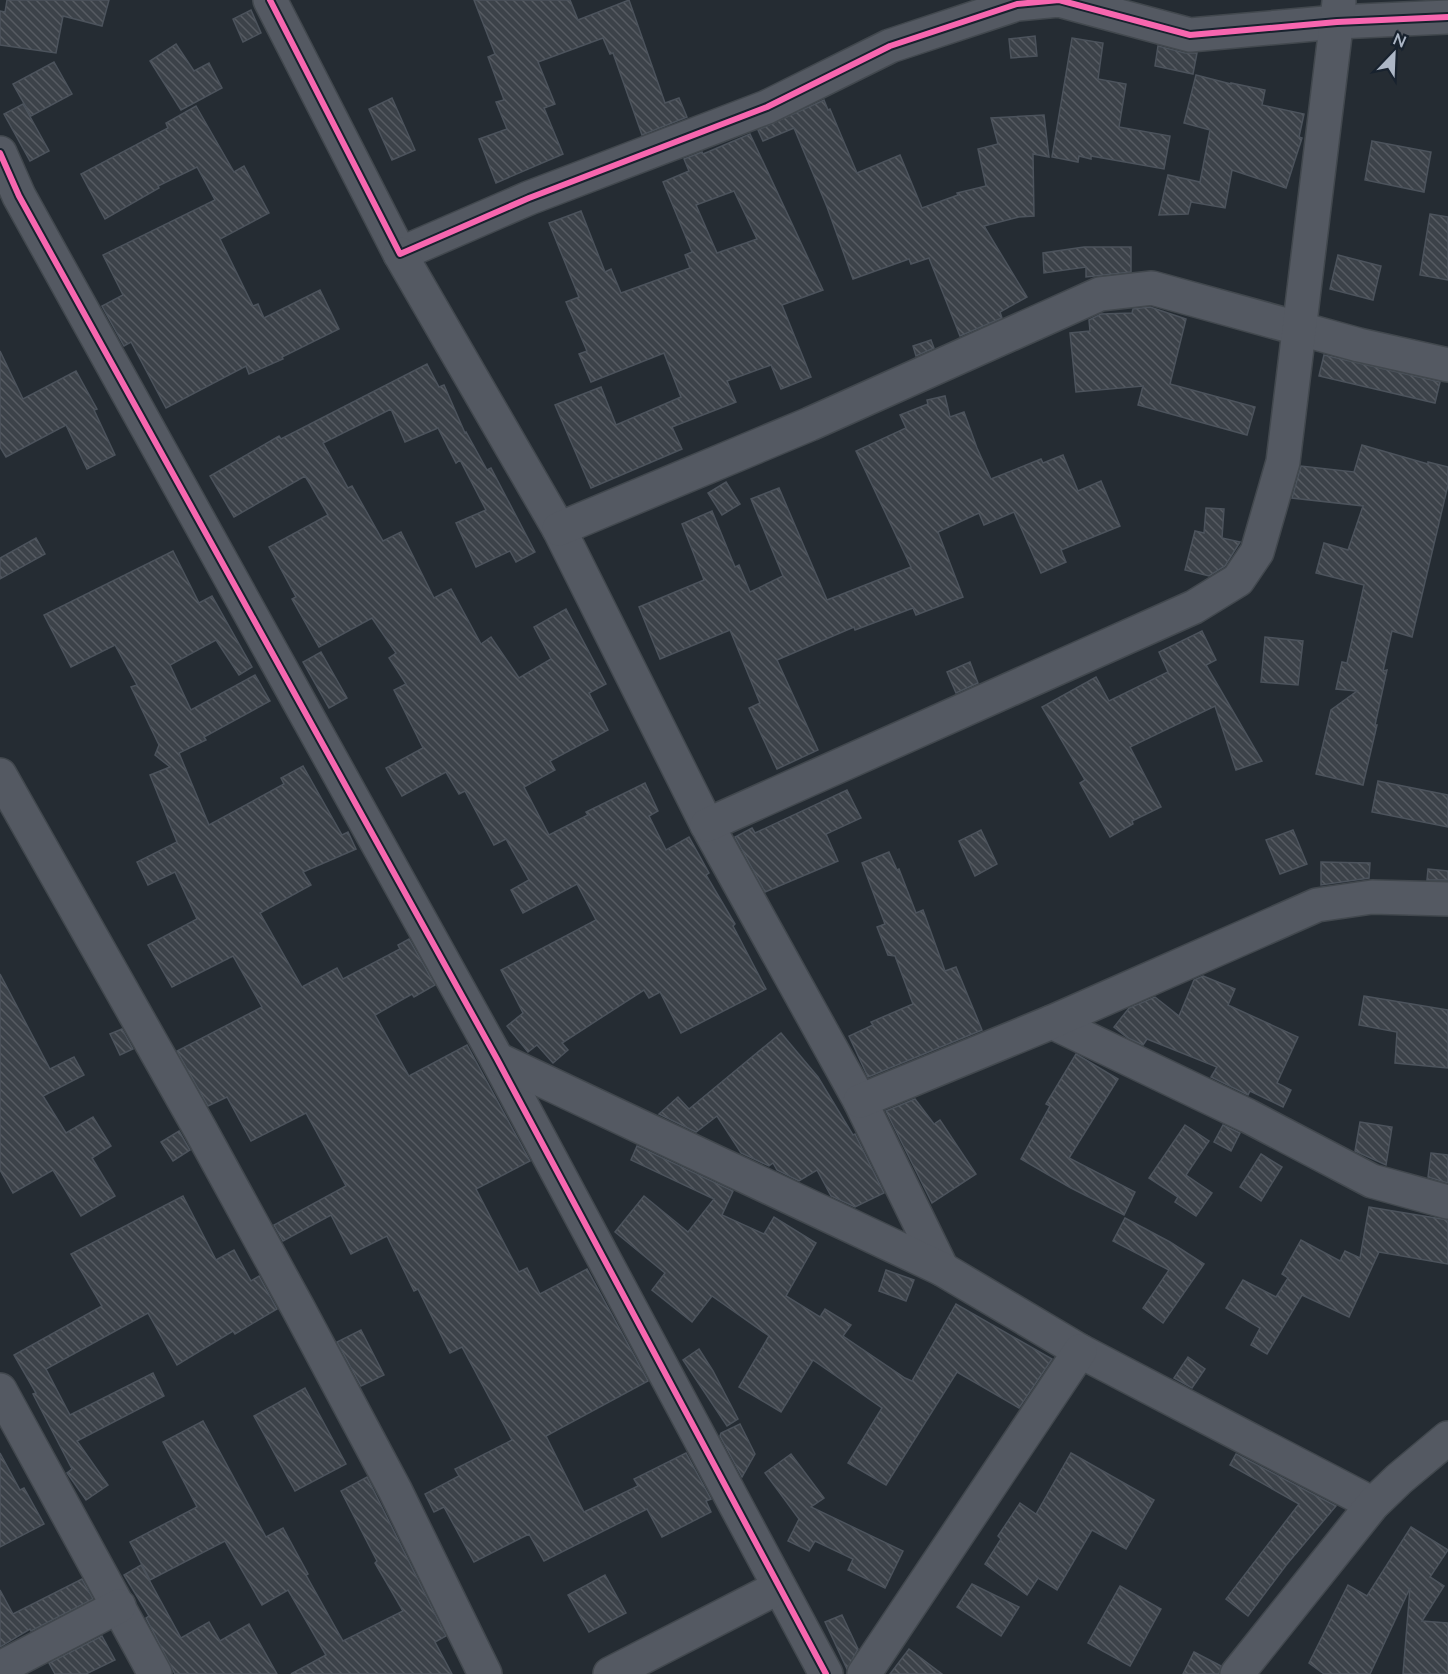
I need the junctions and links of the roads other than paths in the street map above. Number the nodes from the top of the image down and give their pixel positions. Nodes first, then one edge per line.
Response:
1 (270, 0) edge
2 (1017, 2) edge
3 (1338, 11) edge
4 (1448, 17) edge
5 (0, 153) edge
6 (400, 254) junction
7 (1300, 330) junction
8 (1448, 365) edge
9 (559, 529) junction
10 (1, 777) edge
11 (707, 825) junction
12 (1448, 899) edge
13 (1052, 1022) junction
14 (497, 1059) junction
15 (860, 1101) junction
16 (1448, 1202) edge
17 (942, 1269) junction
18 (1080, 1351) junction
19 (0, 1390) edge
20 (1448, 1438) edge
21 (1373, 1504) junction
22 (779, 1587) junction
23 (119, 1606) junction
24 (0, 1668) edge
25 (155, 1674) edge
26 (485, 1674) edge
27 (610, 1674) edge
28 (826, 1674) edge
29 (864, 1674) edge
30 (1237, 1674) edge

1 - 6 street
2 - 3 street
2 - 6 street
3 - 4 street
3 - 7 street
5 - 14 street
6 - 9 street
7 - 8 street
7 - 9 street
7 - 11 street
9 - 11 street
10 - 26 street
11 - 15 street
12 - 13 street
13 - 15 street
13 - 16 street
14 - 17 street
14 - 22 street
15 - 17 street
17 - 18 street
18 - 21 street
18 - 29 street
19 - 23 street
20 - 21 street
21 - 30 street
22 - 27 street
22 - 28 street
23 - 24 street
23 - 25 street

